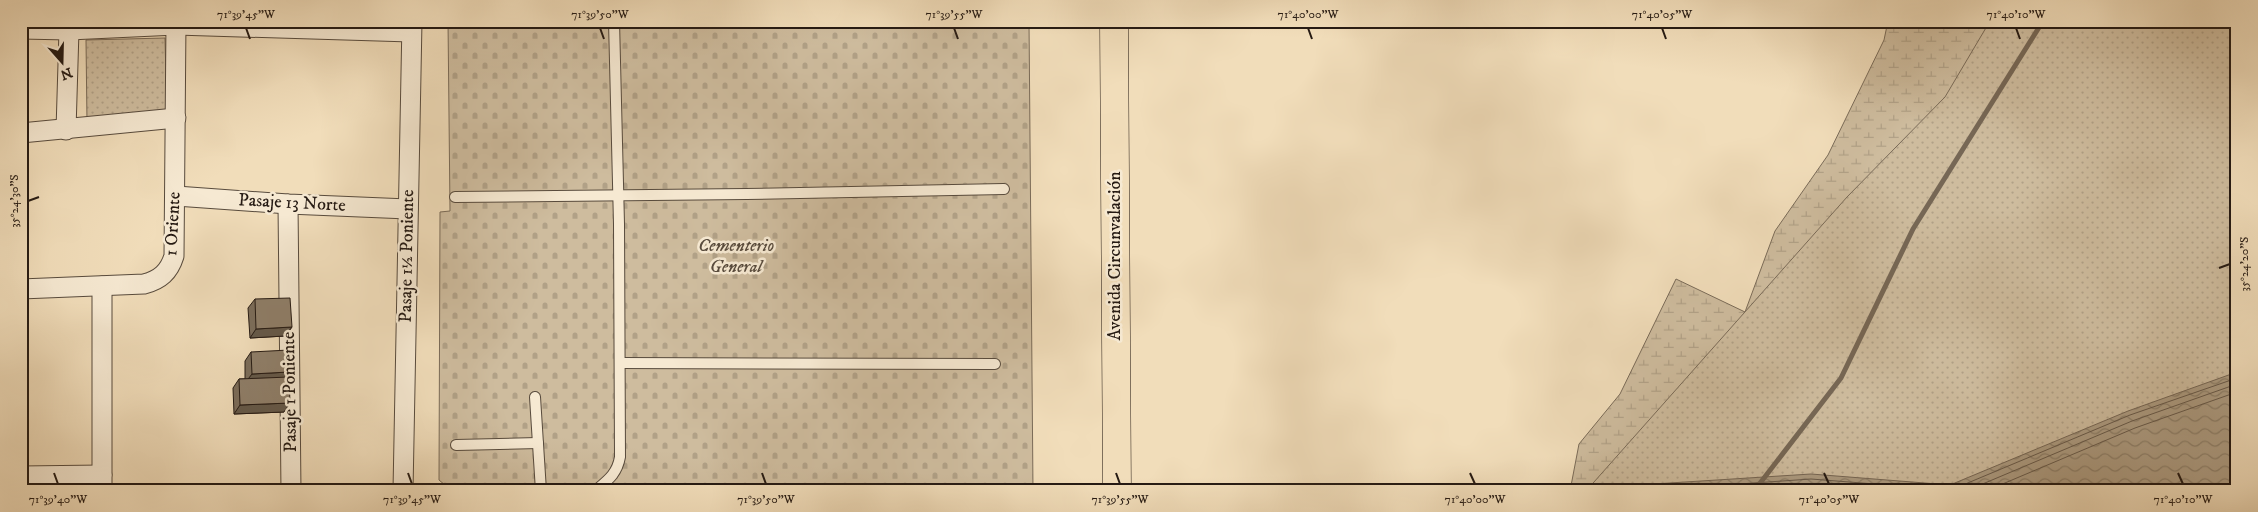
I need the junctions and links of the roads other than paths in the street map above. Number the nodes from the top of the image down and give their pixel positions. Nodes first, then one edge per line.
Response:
1 (614, 21) edge
2 (1114, 21) edge
3 (176, 23) edge
4 (411, 27) edge
5 (21, 29) edge
6 (69, 30) junction
7 (176, 118) junction
8 (66, 130) junction
9 (21, 133) edge
10 (1004, 189) dead end
11 (176, 196) junction
12 (455, 196) dead end
13 (618, 196) junction
14 (288, 204) junction
15 (408, 209) junction
16 (102, 286) junction
17 (21, 289) edge
18 (620, 363) junction
19 (995, 364) dead end
20 (535, 397) dead end
21 (538, 444) junction
22 (456, 445) dead end
23 (21, 476) edge
24 (102, 483) edge
25 (291, 491) edge
26 (403, 491) edge
27 (541, 491) edge
28 (595, 491) edge
29 (1117, 491) edge

1 - 13 lane
2 - 29 main road, Avenida Circunvalación
3 - 4 street
3 - 6 street
3 - 7 street, 1 Oriente
4 - 15 street, Pasaje 1½ Poniente
5 - 6 street
6 - 8 street
7 - 8 street
7 - 11 street, 1 Oriente
8 - 9 street
10 - 13 lane
11 - 14 street, Pasaje 13 Norte
11 - 16 street, 1 Oriente
12 - 13 lane
13 - 18 lane
14 - 15 street, Pasaje 13 Norte
14 - 25 street, Pasaje 1 Poniente
15 - 26 street, Pasaje 1½ Poniente
16 - 17 street, 1 Oriente
16 - 24 street
18 - 19 lane
18 - 28 lane
20 - 21 lane
21 - 22 lane
21 - 27 lane
23 - 24 street

